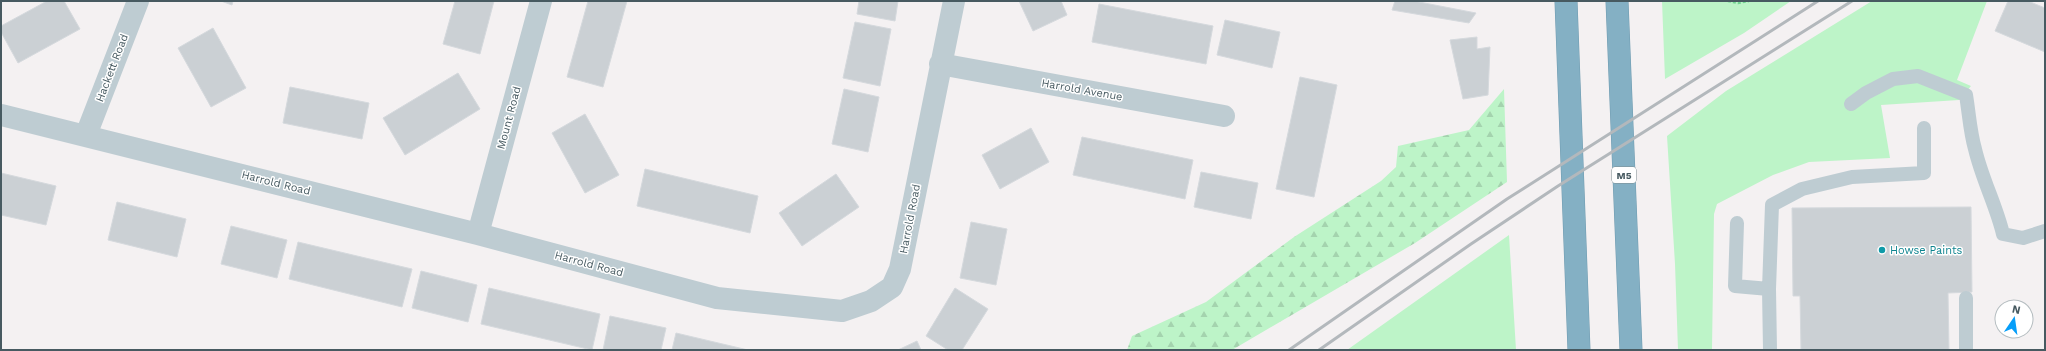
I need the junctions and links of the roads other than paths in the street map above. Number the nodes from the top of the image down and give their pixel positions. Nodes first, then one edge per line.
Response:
1 (138, 1) edge
2 (541, 1) edge
3 (954, 1) edge
4 (1566, 1) edge
5 (1617, 1) edge
6 (940, 64) junction
7 (1850, 104) dead end
8 (1, 115) edge
9 (1224, 116) dead end
10 (1924, 128) dead end
11 (86, 135) junction
12 (1737, 223) dead end
13 (2045, 231) edge
14 (478, 234) junction
15 (1770, 288) junction
16 (1966, 298) dead end
17 (1579, 350) edge
18 (1631, 350) edge
19 (1770, 350) edge
20 (1966, 350) edge

1 - 11 street, Hackett Road
2 - 14 street, Mount Road
3 - 6 street, Harrold Road
4 - 17 highway
5 - 18 highway, M5
6 - 9 street, Harrold Avenue
6 - 14 street, Harrold Road
7 - 13 lane
8 - 11 street, Harrold Road
10 - 15 lane
11 - 14 street, Harrold Road
12 - 15 lane
15 - 19 lane
16 - 20 lane

